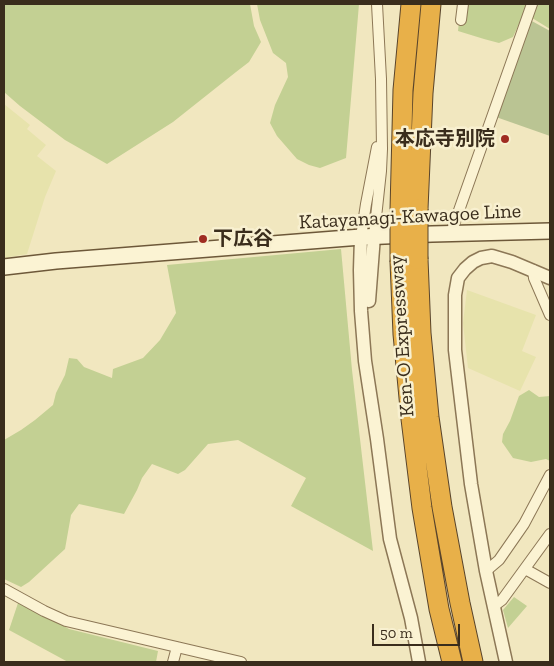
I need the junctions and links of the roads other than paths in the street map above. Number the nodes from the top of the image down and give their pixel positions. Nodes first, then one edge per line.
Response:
1 (377, 4) edge
2 (410, 4) edge
3 (430, 4) edge
4 (463, 4) edge
5 (532, 4) edge
6 (461, 20) dead end
7 (409, 209) junction
8 (550, 231) edge
9 (452, 233) junction
10 (368, 237) junction
11 (409, 260) junction
12 (4, 267) edge
13 (534, 270) junction
14 (550, 278) edge
15 (550, 315) edge
16 (550, 477) edge
17 (550, 534) edge
18 (525, 569) junction
19 (486, 571) junction
20 (550, 583) edge
21 (4, 588) edge
22 (494, 606) junction
23 (177, 647) junction
24 (173, 662) edge
25 (242, 662) edge
26 (419, 662) edge
27 (452, 662) edge
28 (473, 662) edge
29 (506, 662) edge

1 - 10 street
2 - 7 highway, Ken-O Expressway
3 - 7 highway, Ken-O Expressway
4 - 6 street
5 - 9 street
7 - 11 highway, Ken-O Expressway, bridge
8 - 9 main road, Katayanagi-Kawagoe Line
9 - 10 main road, Katayanagi-Kawagoe Line
10 - 12 main road, Katayanagi-Kawagoe Line
10 - 26 street
11 - 27 highway, Ken-O Expressway
11 - 28 highway, Ken-O Expressway
13 - 14 street
13 - 15 street
13 - 19 street
16 - 19 street
17 - 18 street
18 - 20 street
18 - 22 street
19 - 22 street
21 - 23 street
22 - 29 street
23 - 24 street
23 - 25 street

